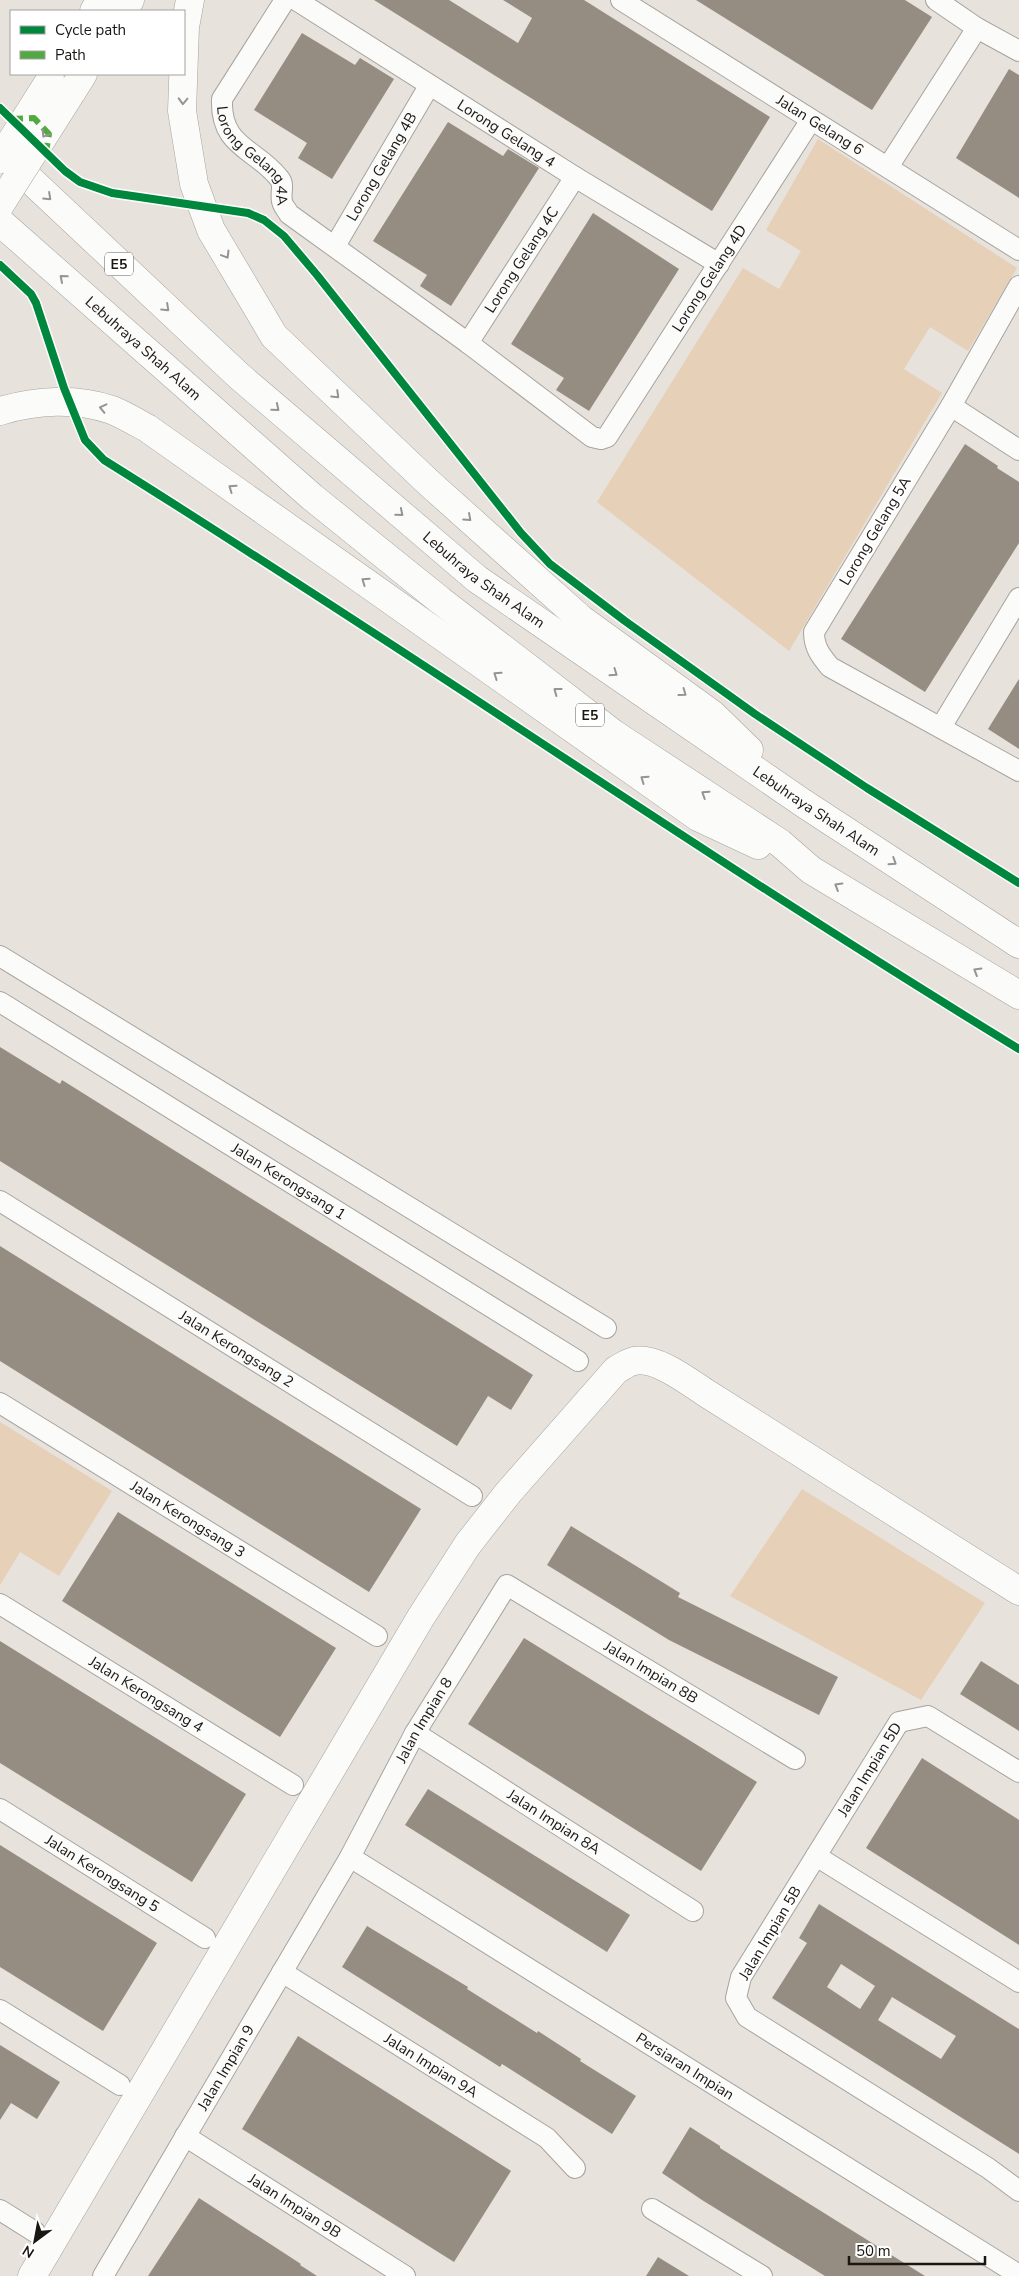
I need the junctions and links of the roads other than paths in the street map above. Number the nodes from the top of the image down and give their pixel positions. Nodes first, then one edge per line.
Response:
1 (190, 0) edge
2 (285, 0) edge
3 (296, 0) edge
4 (621, 0) edge
5 (936, 0) edge
6 (977, 28) junction
7 (185, 48) edge
8 (1019, 51) edge
9 (184, 75) edge
10 (65, 80) edge
11 (429, 86) junction
12 (811, 120) junction
13 (0, 151) edge
14 (0, 159) edge
15 (888, 167) junction
16 (575, 177) junction
17 (0, 205) edge
18 (0, 222) edge
19 (334, 246) junction
20 (1019, 250) edge
21 (719, 264) junction
22 (1019, 286) edge
23 (468, 343) junction
24 (951, 406) junction
25 (5, 409) edge
26 (607, 437) joint
27 (1019, 450) edge
28 (1019, 598) edge
29 (941, 727) junction
30 (1019, 771) edge
31 (803, 803) junction
32 (812, 870) junction
33 (1019, 942) edge
34 (0, 956) edge
35 (1019, 995) edge
36 (0, 1002) edge
37 (0, 1201) edge
38 (606, 1328) dead end
39 (578, 1361) dead end
40 (0, 1403) edge
41 (472, 1496) dead end
42 (506, 1585) joint
43 (1019, 1591) edge
44 (0, 1604) edge
45 (377, 1636) dead end
46 (415, 1733) junction
47 (795, 1759) dead end
48 (1019, 1772) edge
49 (293, 1785) dead end
50 (0, 1809) edge
51 (816, 1856) junction
52 (350, 1857) junction
53 (693, 1911) dead end
54 (205, 1938) dead end
55 (282, 1972) junction
56 (1019, 1982) edge
57 (0, 2010) edge
58 (120, 2085) dead end
59 (185, 2136) junction
60 (575, 2168) dead end
61 (1019, 2191) edge
62 (652, 2209) dead end
63 (0, 2210) edge
64 (35, 2232) dead end
65 (1019, 2275) edge
66 (32, 2276) edge
67 (103, 2276) edge
68 (405, 2276) edge
69 (762, 2276) edge

1 -> 7 main road
2 - 19 street, Lorong Gelang 4A
3 - 11 street, Lorong Gelang 4
4 - 12 street, Jalan Gelang 6
5 - 6 street
6 - 8 street
6 - 15 street
9 -> 31 main road
10 - 14 main road, bridge
10 -> 17 main road, bridge
11 - 16 street, Lorong Gelang 4
11 - 19 street, Lorong Gelang 4B
12 - 15 street, Jalan Gelang 6
12 - 21 street, Lorong Gelang 4D
13 -> 31 main road, Lebuhraya Shah Alam / E5
15 - 20 street, Jalan Gelang 6
16 - 21 street, Lorong Gelang 4
16 - 23 street, Lorong Gelang 4C
32 -> 18 main road, Lebuhraya Shah Alam / E5
19 - 23 street, Lorong Gelang 4A
21 - 26 street, Lorong Gelang 4D
22 - 24 street, Lorong Gelang 5A
23 - 26 street, Lorong Gelang 4A
24 - 27 street
24 - 29 street, Lorong Gelang 5A
32 -> 25 main road
28 - 29 street
29 - 30 street, Lorong Gelang 5A
31 -> 33 main road, Lebuhraya Shah Alam / E5
35 -> 32 main road, Lebuhraya Shah Alam / E5
34 - 38 street
36 - 39 street, Jalan Kerongsang 1
37 - 41 street, Jalan Kerongsang 2
40 - 45 street, Jalan Kerongsang 3
42 - 46 street, Jalan Impian 8
42 - 47 street, Jalan Impian 8B
43 - 66 main road
44 - 49 street, Jalan Kerongsang 4
46 - 52 street, Jalan Impian 8
46 - 53 street, Jalan Impian 8A
48 - 51 street, Jalan Impian 5D
50 - 54 street, Jalan Kerongsang 5
51 - 56 street
51 - 61 street, Jalan Impian 5B
52 - 55 street, Jalan Impian 9
52 - 65 street, Persiaran Impian
55 - 59 street, Jalan Impian 9
55 - 60 street, Jalan Impian 9A
57 - 58 street
59 - 67 street, Jalan Impian 9
59 - 68 street, Jalan Impian 9B
62 - 69 street
63 - 64 street

